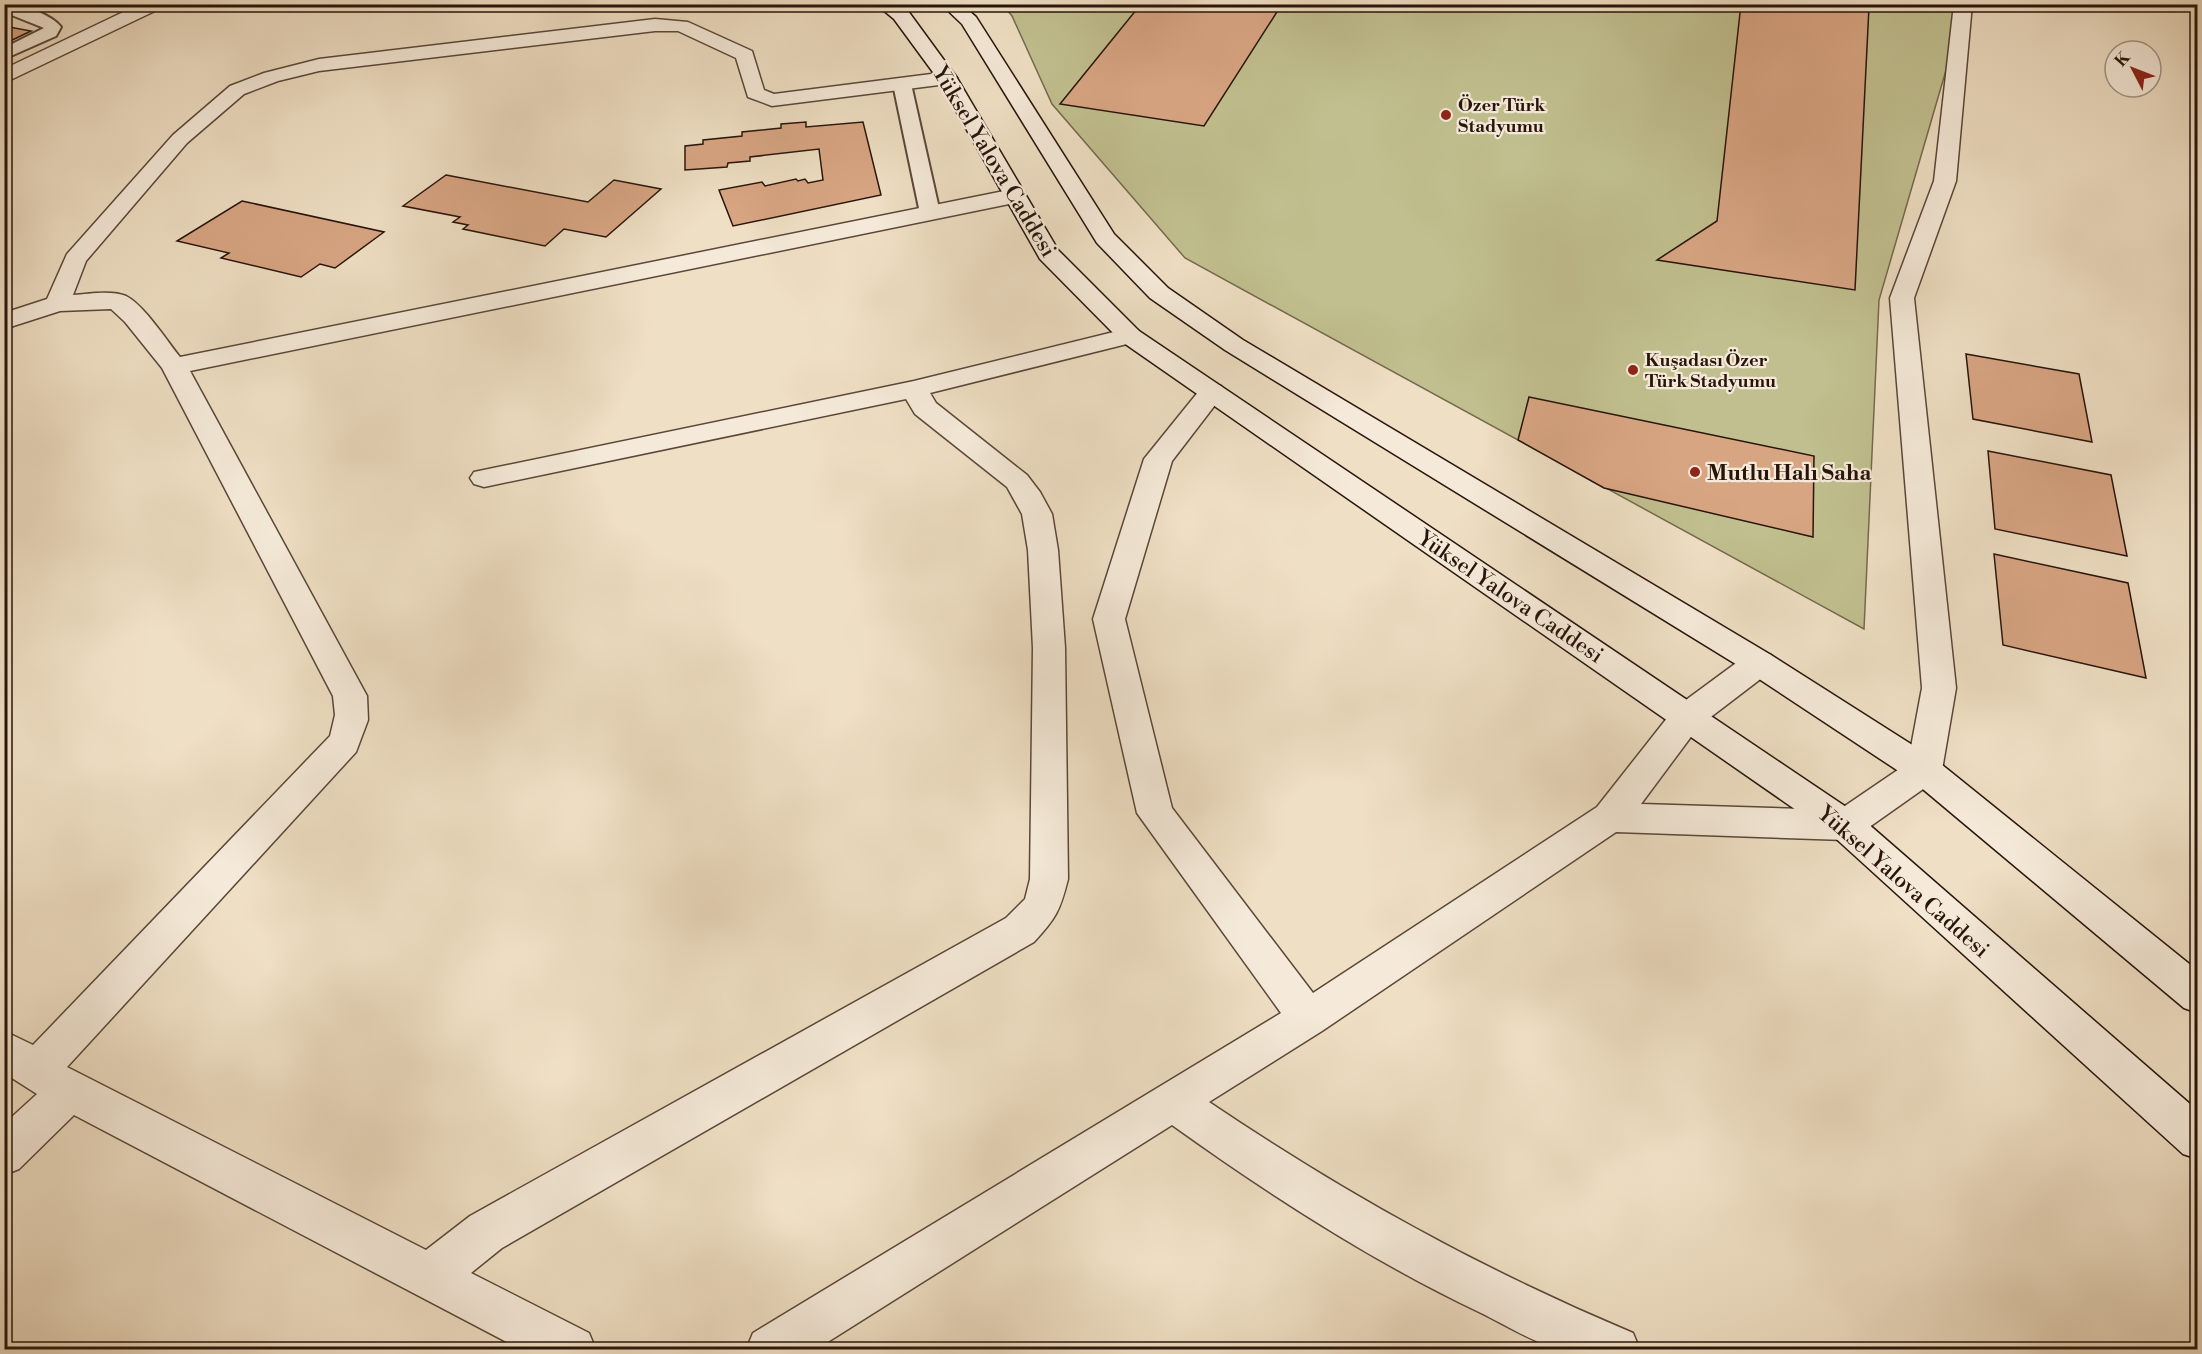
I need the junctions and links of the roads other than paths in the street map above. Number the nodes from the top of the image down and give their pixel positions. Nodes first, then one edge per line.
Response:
1 (885, 4) edge
2 (950, 4) edge
3 (1964, 4) edge
4 (152, 5) edge
5 (4, 7) edge
6 (4, 54) edge
7 (4, 77) edge
8 (947, 78) junction
9 (902, 84) junction
10 (1014, 196) junction
11 (930, 213) junction
12 (57, 304) junction
13 (4, 322) edge
14 (1130, 336) junction
15 (174, 366) junction
16 (915, 389) junction
17 (1212, 392) junction
18 (484, 478) dead end
19 (1759, 663) junction
20 (1687, 717) junction
21 (1924, 770) junction
22 (1610, 818) junction
23 (1845, 825) junction
24 (2198, 995) edge
25 (1308, 1018) junction
26 (37, 1070) edge
27 (1173, 1102) junction
28 (2198, 1139) edge
29 (4, 1154) edge
30 (430, 1276) junction
31 (572, 1350) edge
32 (770, 1350) edge
33 (1616, 1350) edge

1 - 8 street, Yüksel Yalova Caddesi
2 - 19 street
3 - 21 street
4 - 7 street
5 - 6 lane
8 - 9 street
8 - 10 street, Yüksel Yalova Caddesi
9 - 11 lane
9 - 12 street
10 - 11 street
10 - 14 street, Yüksel Yalova Caddesi
11 - 15 street
12 - 13 street
12 - 15 street
14 - 16 street
14 - 17 street, Yüksel Yalova Caddesi
15 - 26 street
16 - 18 street
16 - 30 street
17 - 20 street, Yüksel Yalova Caddesi
17 - 25 street
19 - 20 street
19 - 21 street
20 - 22 street
20 - 23 street, Yüksel Yalova Caddesi
21 - 23 street
21 - 24 street
22 - 23 street
22 - 25 street
23 - 28 street, Yüksel Yalova Caddesi
25 - 27 street
26 - 29 street
26 - 30 street
27 - 32 street
27 - 33 street
30 - 31 street

